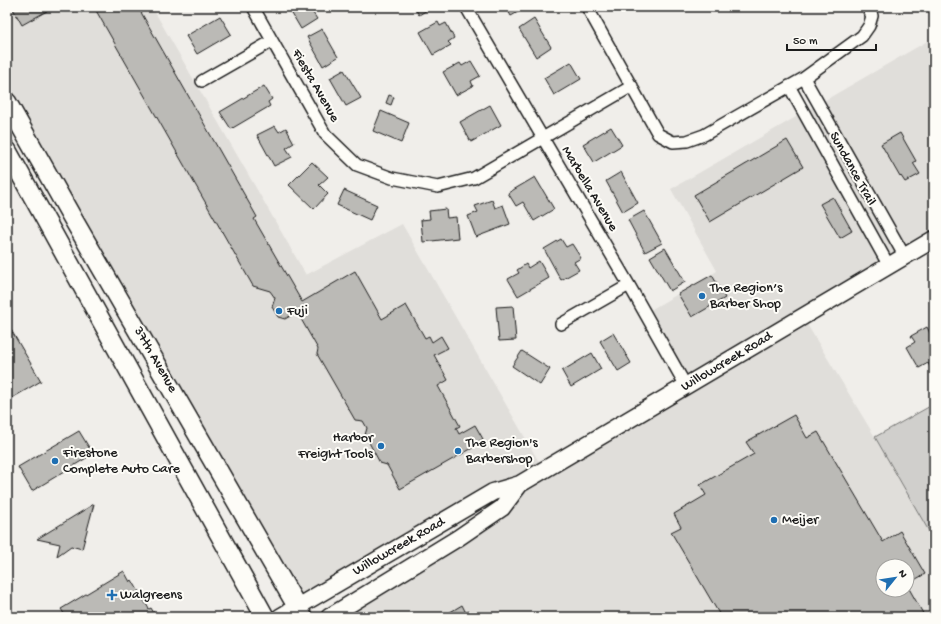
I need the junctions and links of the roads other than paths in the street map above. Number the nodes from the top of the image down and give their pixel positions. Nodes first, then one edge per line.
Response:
1 (253, 7) edge
2 (466, 7) edge
3 (587, 7) edge
4 (867, 7) edge
5 (272, 41) junction
6 (804, 78) junction
7 (202, 81) dead end
8 (632, 86) junction
9 (788, 86) junction
10 (7, 102) edge
11 (542, 139) junction
12 (7, 150) edge
13 (934, 240) edge
14 (905, 257) junction
15 (889, 266) junction
16 (629, 285) junction
17 (561, 324) dead end
18 (686, 386) junction
19 (520, 484) junction
20 (300, 612) edge
21 (265, 617) edge
22 (280, 617) edge
23 (329, 617) edge

1 - 5 street, Fiesta Avenue
2 - 11 street, Marbella Avenue
3 - 8 street
4 - 6 street
5 - 7 street
5 - 11 street, Fiesta Avenue
6 - 9 street
6 - 14 street, Sundance Trail
8 - 9 street
8 - 11 street
9 - 15 street, Sundance Trail
10 - 20 main road, 37th Avenue
11 - 16 street, Marbella Avenue
12 - 21 main road, 37th Avenue
13 - 14 main road, Willowcreek Road
14 - 15 main road, Willowcreek Road
15 - 18 main road, Willowcreek Road
16 - 17 street
16 - 18 street, Marbella Avenue
18 - 19 main road, Willowcreek Road
19 - 20 main road, Willowcreek Road
19 - 23 main road, Willowcreek Road
20 - 22 main road, Willowcreek Road

